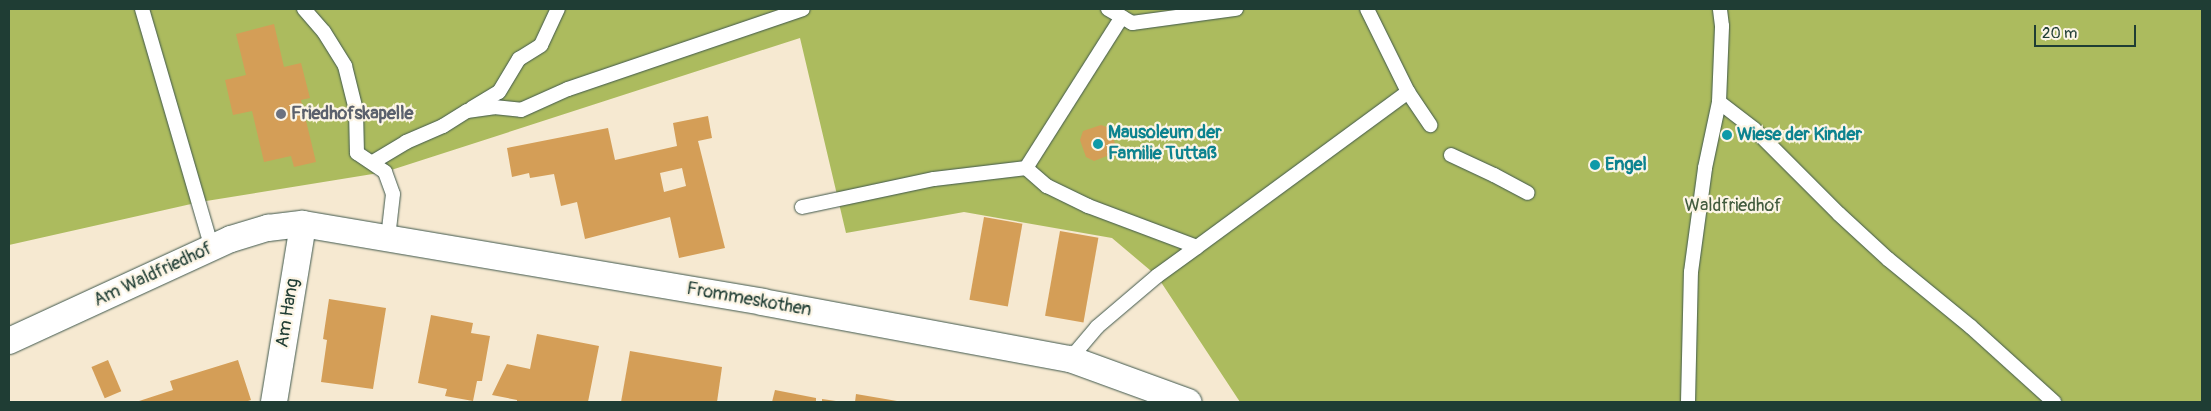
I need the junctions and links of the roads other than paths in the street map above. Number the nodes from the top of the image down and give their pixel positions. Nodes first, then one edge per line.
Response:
1 (142, 9) edge
2 (304, 9) edge
3 (558, 9) edge
4 (803, 9) edge
5 (1108, 9) edge
6 (1236, 9) edge
7 (1367, 9) edge
8 (1720, 9) edge
9 (1122, 17) junction
10 (1408, 92) junction
11 (1719, 102) junction
12 (467, 111) junction
13 (1430, 125) dead end
14 (1451, 155) dead end
15 (373, 162) junction
16 (1026, 168) junction
17 (1528, 193) dead end
18 (802, 207) dead end
19 (303, 224) junction
20 (388, 238) junction
21 (1198, 247) junction
22 (212, 248) junction
23 (9, 341) edge
24 (1070, 359) junction
25 (274, 402) edge
26 (1188, 402) edge
27 (1688, 402) edge
28 (2054, 402) edge

1 - 22 lane
2 - 15 lane
3 - 12 lane
4 - 12 lane
5 - 9 lane
6 - 9 lane
7 - 10 lane
8 - 11 lane
9 - 16 lane
10 - 13 lane
10 - 21 lane
11 - 27 lane
11 - 28 lane
12 - 15 lane
14 - 17 lane
15 - 20 lane
16 - 18 lane
16 - 21 lane
19 - 20 street, Frommeskothen
19 - 22 street, Am Waldfriedhof
19 - 25 street, Am Hang
20 - 24 street, Frommeskothen
21 - 24 lane
22 - 23 street, Am Waldfriedhof
24 - 26 street, Frommeskothen

